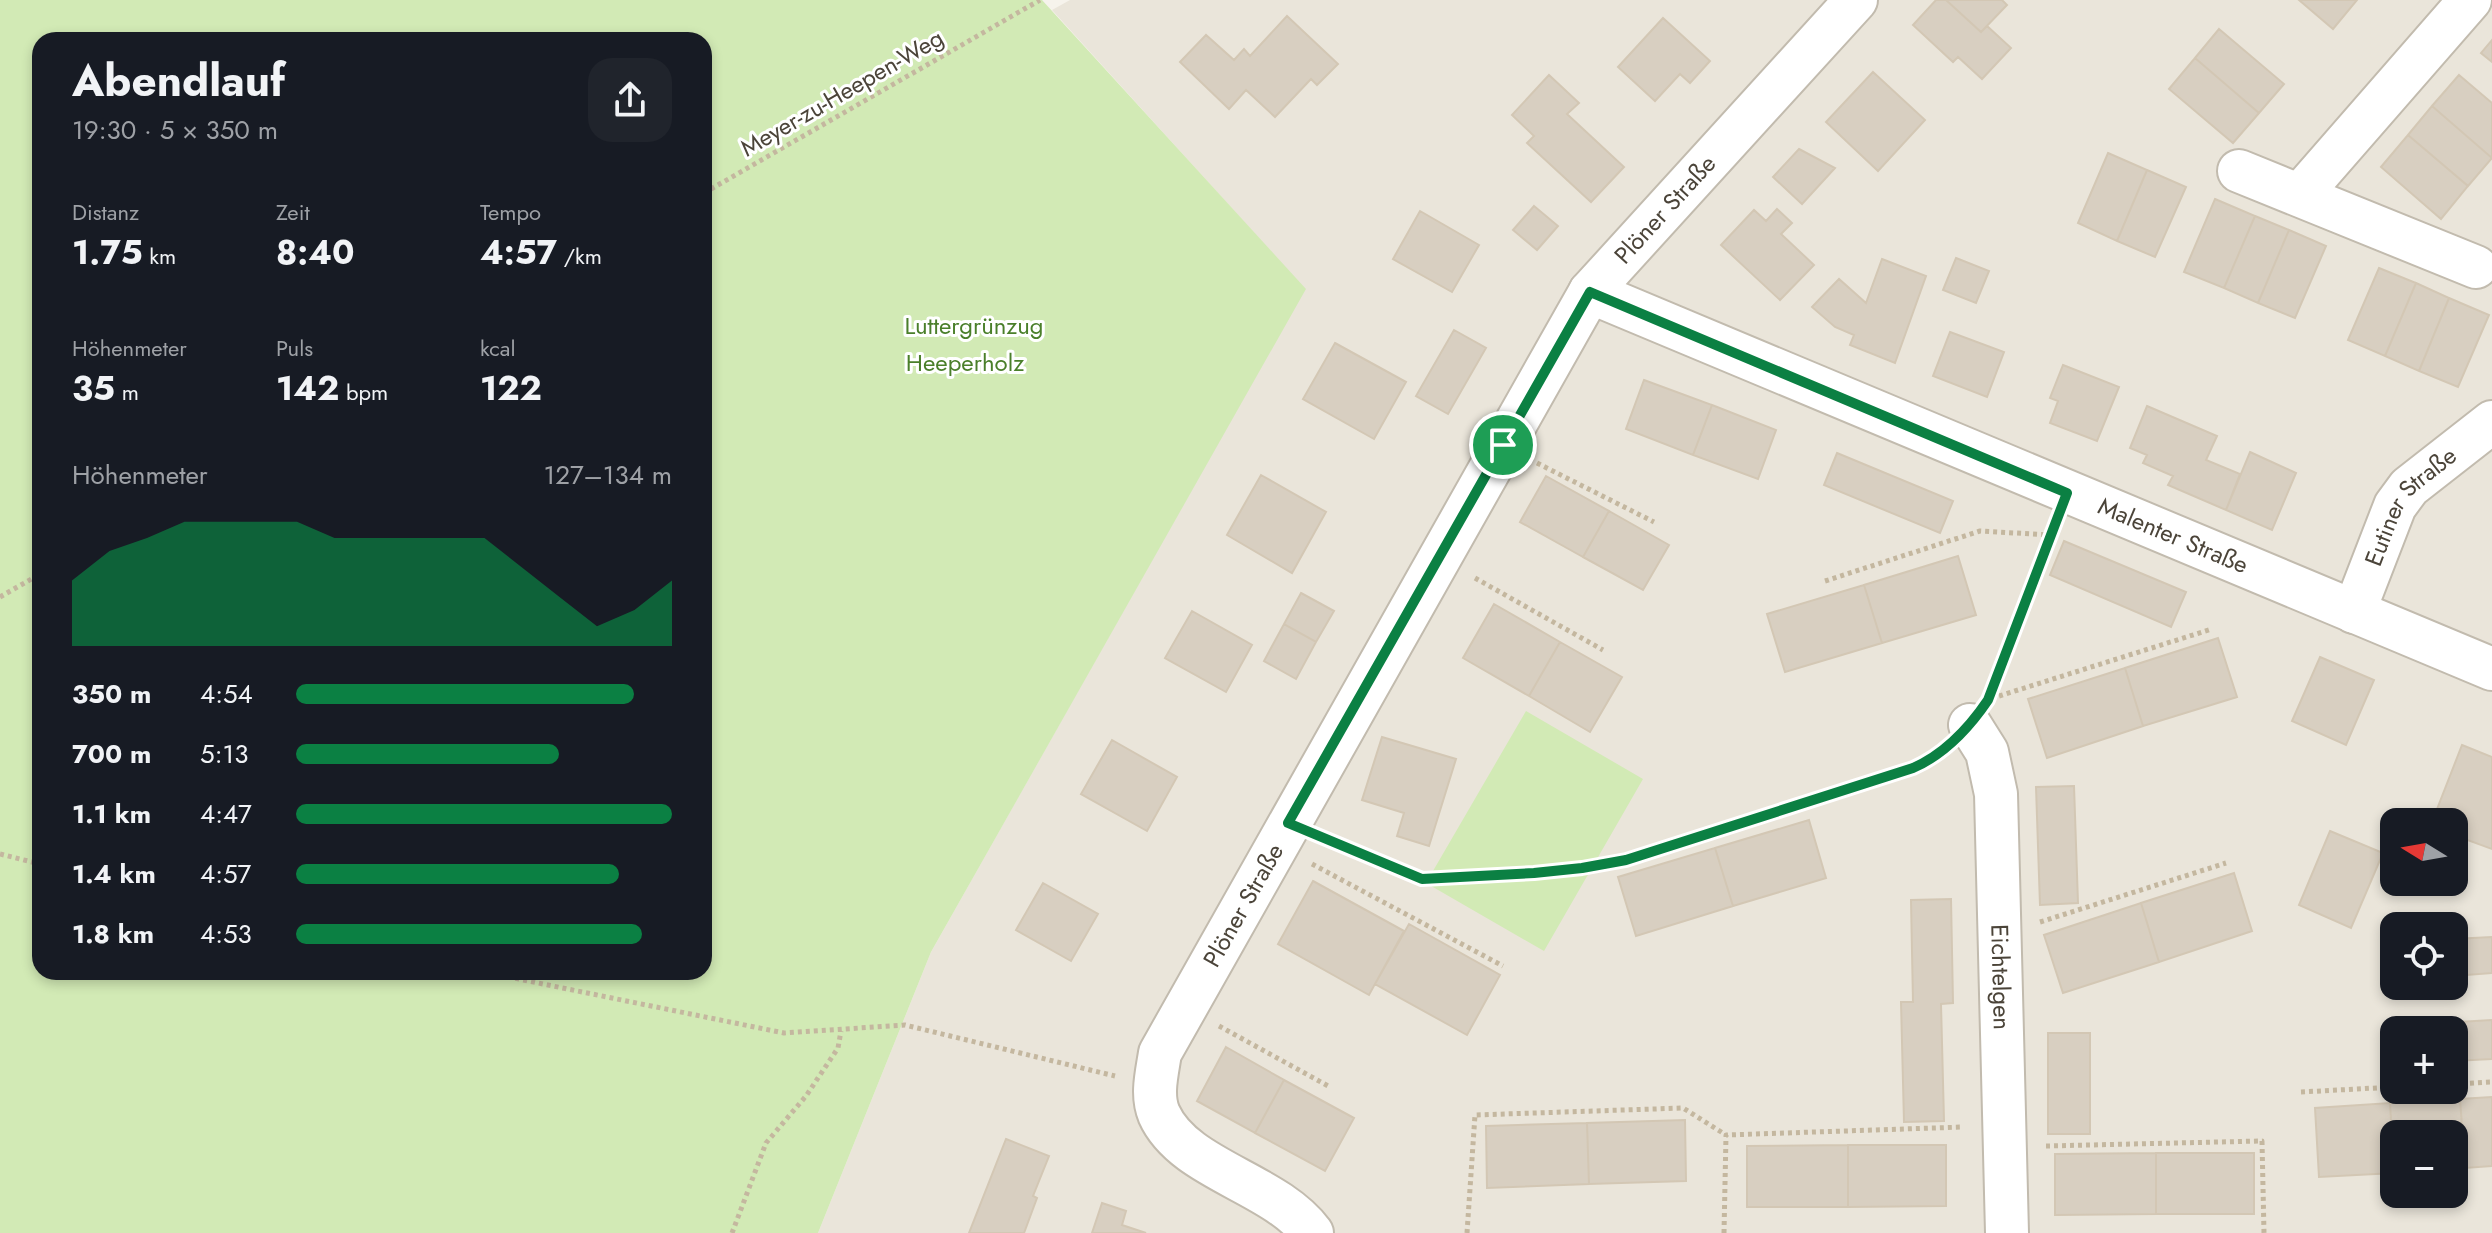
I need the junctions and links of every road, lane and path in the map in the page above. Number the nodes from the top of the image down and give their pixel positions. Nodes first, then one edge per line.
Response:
1 (1040, 0) edge
2 (1856, 0) edge
3 (2470, 0) edge
4 (2239, 171) dead end
5 (712, 188) edge
6 (2300, 195) junction
7 (2476, 267) dead end
8 (1590, 292) junction
9 (2492, 422) edge
10 (1503, 445) junction
11 (2067, 493) junction
12 (1654, 522) dead end
13 (2050, 535) junction
14 (1439, 557) junction
15 (32, 579) edge
16 (1825, 581) dead end
17 (0, 597) edge
18 (2354, 612) junction
19 (2212, 629) dead end
20 (1603, 650) dead end
21 (2492, 669) edge
22 (1970, 725) joint
23 (1282, 834) junction
24 (0, 854) edge
25 (32, 862) edge
26 (2226, 863) dead end
27 (1999, 935) junction
28 (1503, 966) dead end
29 (523, 980) edge
30 (1184, 1007) junction
31 (841, 1031) junction
32 (2492, 1082) edge
33 (2468, 1083) edge
34 (1155, 1086) junction
35 (1330, 1087) dead end
36 (2380, 1088) edge
37 (2301, 1092) dead end
38 (1726, 1135) junction
39 (2004, 1137) junction
40 (732, 1233) edge
41 (1312, 1233) edge
42 (1467, 1233) edge
43 (1724, 1233) edge
44 (2007, 1233) edge
45 (2264, 1233) edge

1 - 5 path, Meyer-zu-Heepen-Weg
2 - 8 street, Plöner Straße
3 - 6 street
4 - 6 street
6 - 7 street
8 - 10 street, Plöner Straße
8 - 11 street, Malenter Straße
9 - 18 street, Eutiner Straße
10 - 12 path
10 - 14 street, Plöner Straße
11 - 13 path
11 - 18 street, Malenter Straße
13 - 16 path
13 - 19 path
14 - 20 path
14 - 23 street, Plöner Straße
15 - 17 path
18 - 21 street, Malenter Straße
22 - 23 path
22 - 27 street, Eichtelgen
23 - 28 path
23 - 30 street, Plöner Straße
24 - 25 path
26 - 27 path
27 - 39 street, Eichtelgen
29 - 31 path
30 - 34 street, Plöner Straße
30 - 35 path
31 - 34 path
31 - 40 path
32 - 33 path
34 - 41 street, Plöner Straße
36 - 37 path
38 - 39 path
38 - 42 path
38 - 43 path
39 - 44 street, Eichtelgen
39 - 45 path

